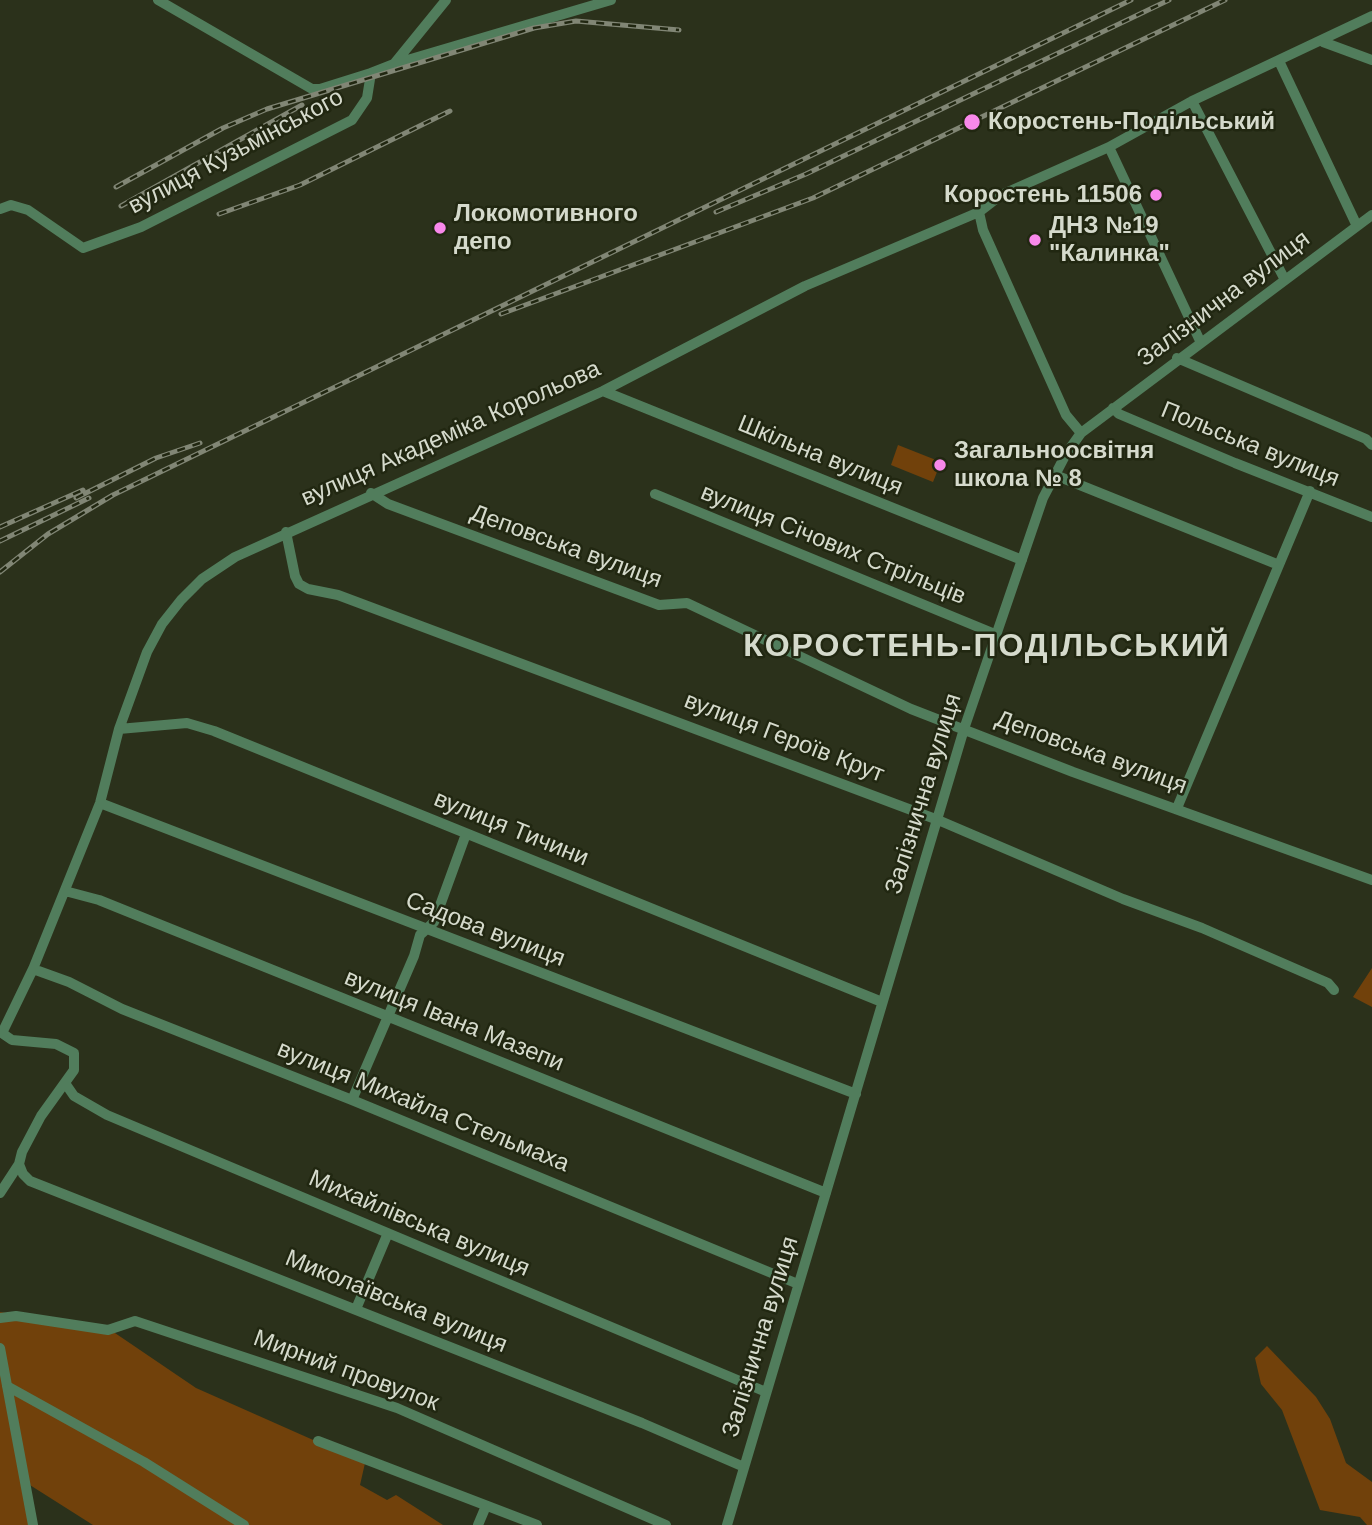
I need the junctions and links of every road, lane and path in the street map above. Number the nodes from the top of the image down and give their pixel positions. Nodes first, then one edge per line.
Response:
1 (159, 0) edge
2 (446, 0) edge
3 (611, 0) edge
4 (1372, 16) edge
5 (1323, 42) junction
6 (1372, 60) edge
7 (1279, 61) junction
8 (394, 64) junction
9 (371, 73) junction
10 (1192, 101) junction
11 (1109, 147) junction
12 (0, 209) edge
13 (979, 212) junction
14 (1372, 215) edge
15 (1357, 226) junction
16 (1285, 280) junction
17 (1200, 343) junction
18 (1177, 358) junction
19 (603, 391) junction
20 (1114, 408) junction
21 (1082, 433) junction
22 (1372, 445) edge
23 (1055, 475) junction
24 (1310, 491) junction
25 (371, 494) junction
26 (656, 494) dead end
27 (1372, 517) edge
28 (286, 531) junction
29 (1023, 560) junction
30 (1279, 565) junction
31 (995, 634) junction
32 (119, 729) junction
33 (964, 730) junction
34 (100, 803) junction
35 (1177, 808) junction
36 (938, 820) junction
37 (467, 834) junction
38 (1372, 880) edge
39 (65, 891) junction
40 (425, 929) junction
41 (33, 969) junction
42 (1334, 990) dead end
43 (882, 1002) junction
44 (387, 1016) junction
45 (1, 1035) edge
46 (65, 1083) junction
47 (856, 1094) junction
48 (352, 1100) junction
49 (19, 1164) junction
50 (0, 1193) edge
51 (826, 1193) junction
52 (388, 1233) junction
53 (799, 1284) junction
54 (356, 1309) junction
55 (0, 1318) edge
56 (0, 1348) edge
57 (7, 1386) junction
58 (766, 1392) junction
59 (318, 1441) dead end
60 (744, 1467) junction
61 (486, 1506) junction
62 (33, 1525) edge
63 (244, 1525) edge
64 (478, 1525) edge
65 (537, 1525) edge
66 (666, 1525) edge
67 (727, 1525) edge

1 - 9 street
2 - 8 street, вулиця Кузьмінського
3 - 8 street
4 - 5 street, вулиця Академіка Корольова
5 - 6 street
5 - 7 street, вулиця Академіка Корольова
7 - 10 street, вулиця Академіка Корольова
7 - 15 street
8 - 9 street, вулиця Кузьмінського
9 - 12 street, вулиця Кузьмінського
10 - 11 street, вулиця Академіка Корольова
10 - 16 street
11 - 13 street, вулиця Академіка Корольова
11 - 17 street
13 - 19 street, вулиця Академіка Корольова
13 - 21 street
14 - 15 street, Залізнична вулиця
15 - 16 street, Залізнична вулиця
16 - 17 street, Залізнична вулиця
17 - 18 street, Залізнична вулиця
18 - 20 street, Залізнична вулиця
18 - 22 street
19 - 25 street, вулиця Академіка Корольова
19 - 29 street, Шкільна вулиця
20 - 21 street, Залізнична вулиця
20 - 24 street, Польська вулиця
21 - 23 street, Залізнична вулиця
23 - 29 street, Залізнична вулиця
23 - 30 street
24 - 27 street, Польська вулиця
24 - 30 street
25 - 28 street, вулиця Академіка Корольова
25 - 33 street, Деповська вулиця
26 - 31 street, вулиця Січових Стрільців
28 - 32 street, вулиця Академіка Корольова
28 - 36 street, вулиця Героїв Крут
29 - 31 street, Залізнична вулиця
30 - 35 street
31 - 33 street, Залізнична вулиця
32 - 34 street, вулиця Академіка Корольова
32 - 37 street, вулиця Тичини
33 - 35 street, Деповська вулиця
33 - 36 street, Залізнична вулиця
34 - 39 street, вулиця Академіка Корольова
34 - 40 street, Садова вулиця
35 - 38 street, Деповська вулиця
36 - 42 street, вулиця Героїв Крут
36 - 43 street, Залізнична вулиця
37 - 40 street
37 - 43 street, вулиця Тичини
39 - 41 street, вулиця Академіка Корольова
39 - 44 street, вулиця Івана Мазепи
40 - 44 street
40 - 47 street, Садова вулиця
41 - 45 street, вулиця Академіка Корольова
41 - 48 street, вулиця Михайла Стельмаха
43 - 47 street, Залізнична вулиця
44 - 48 street
44 - 51 street, вулиця Івана Мазепи
45 - 46 street, вулиця Академіка Корольова
46 - 49 street, вулиця Академіка Корольова
46 - 52 street, Михайлівська вулиця
47 - 51 street, Залізнична вулиця
48 - 53 street, вулиця Михайла Стельмаха
49 - 50 street, вулиця Академіка Корольова
49 - 54 street, Миколаївська вулиця
51 - 53 street, Залізнична вулиця
52 - 54 street
52 - 58 street, Михайлівська вулиця
53 - 58 street, Залізнична вулиця
54 - 60 street, Миколаївська вулиця
55 - 66 street, Мирний провулок
56 - 57 street
57 - 62 street
57 - 63 street
58 - 60 street, Залізнична вулиця
59 - 61 street
60 - 67 street, Залізнична вулиця
61 - 64 street
61 - 65 street

